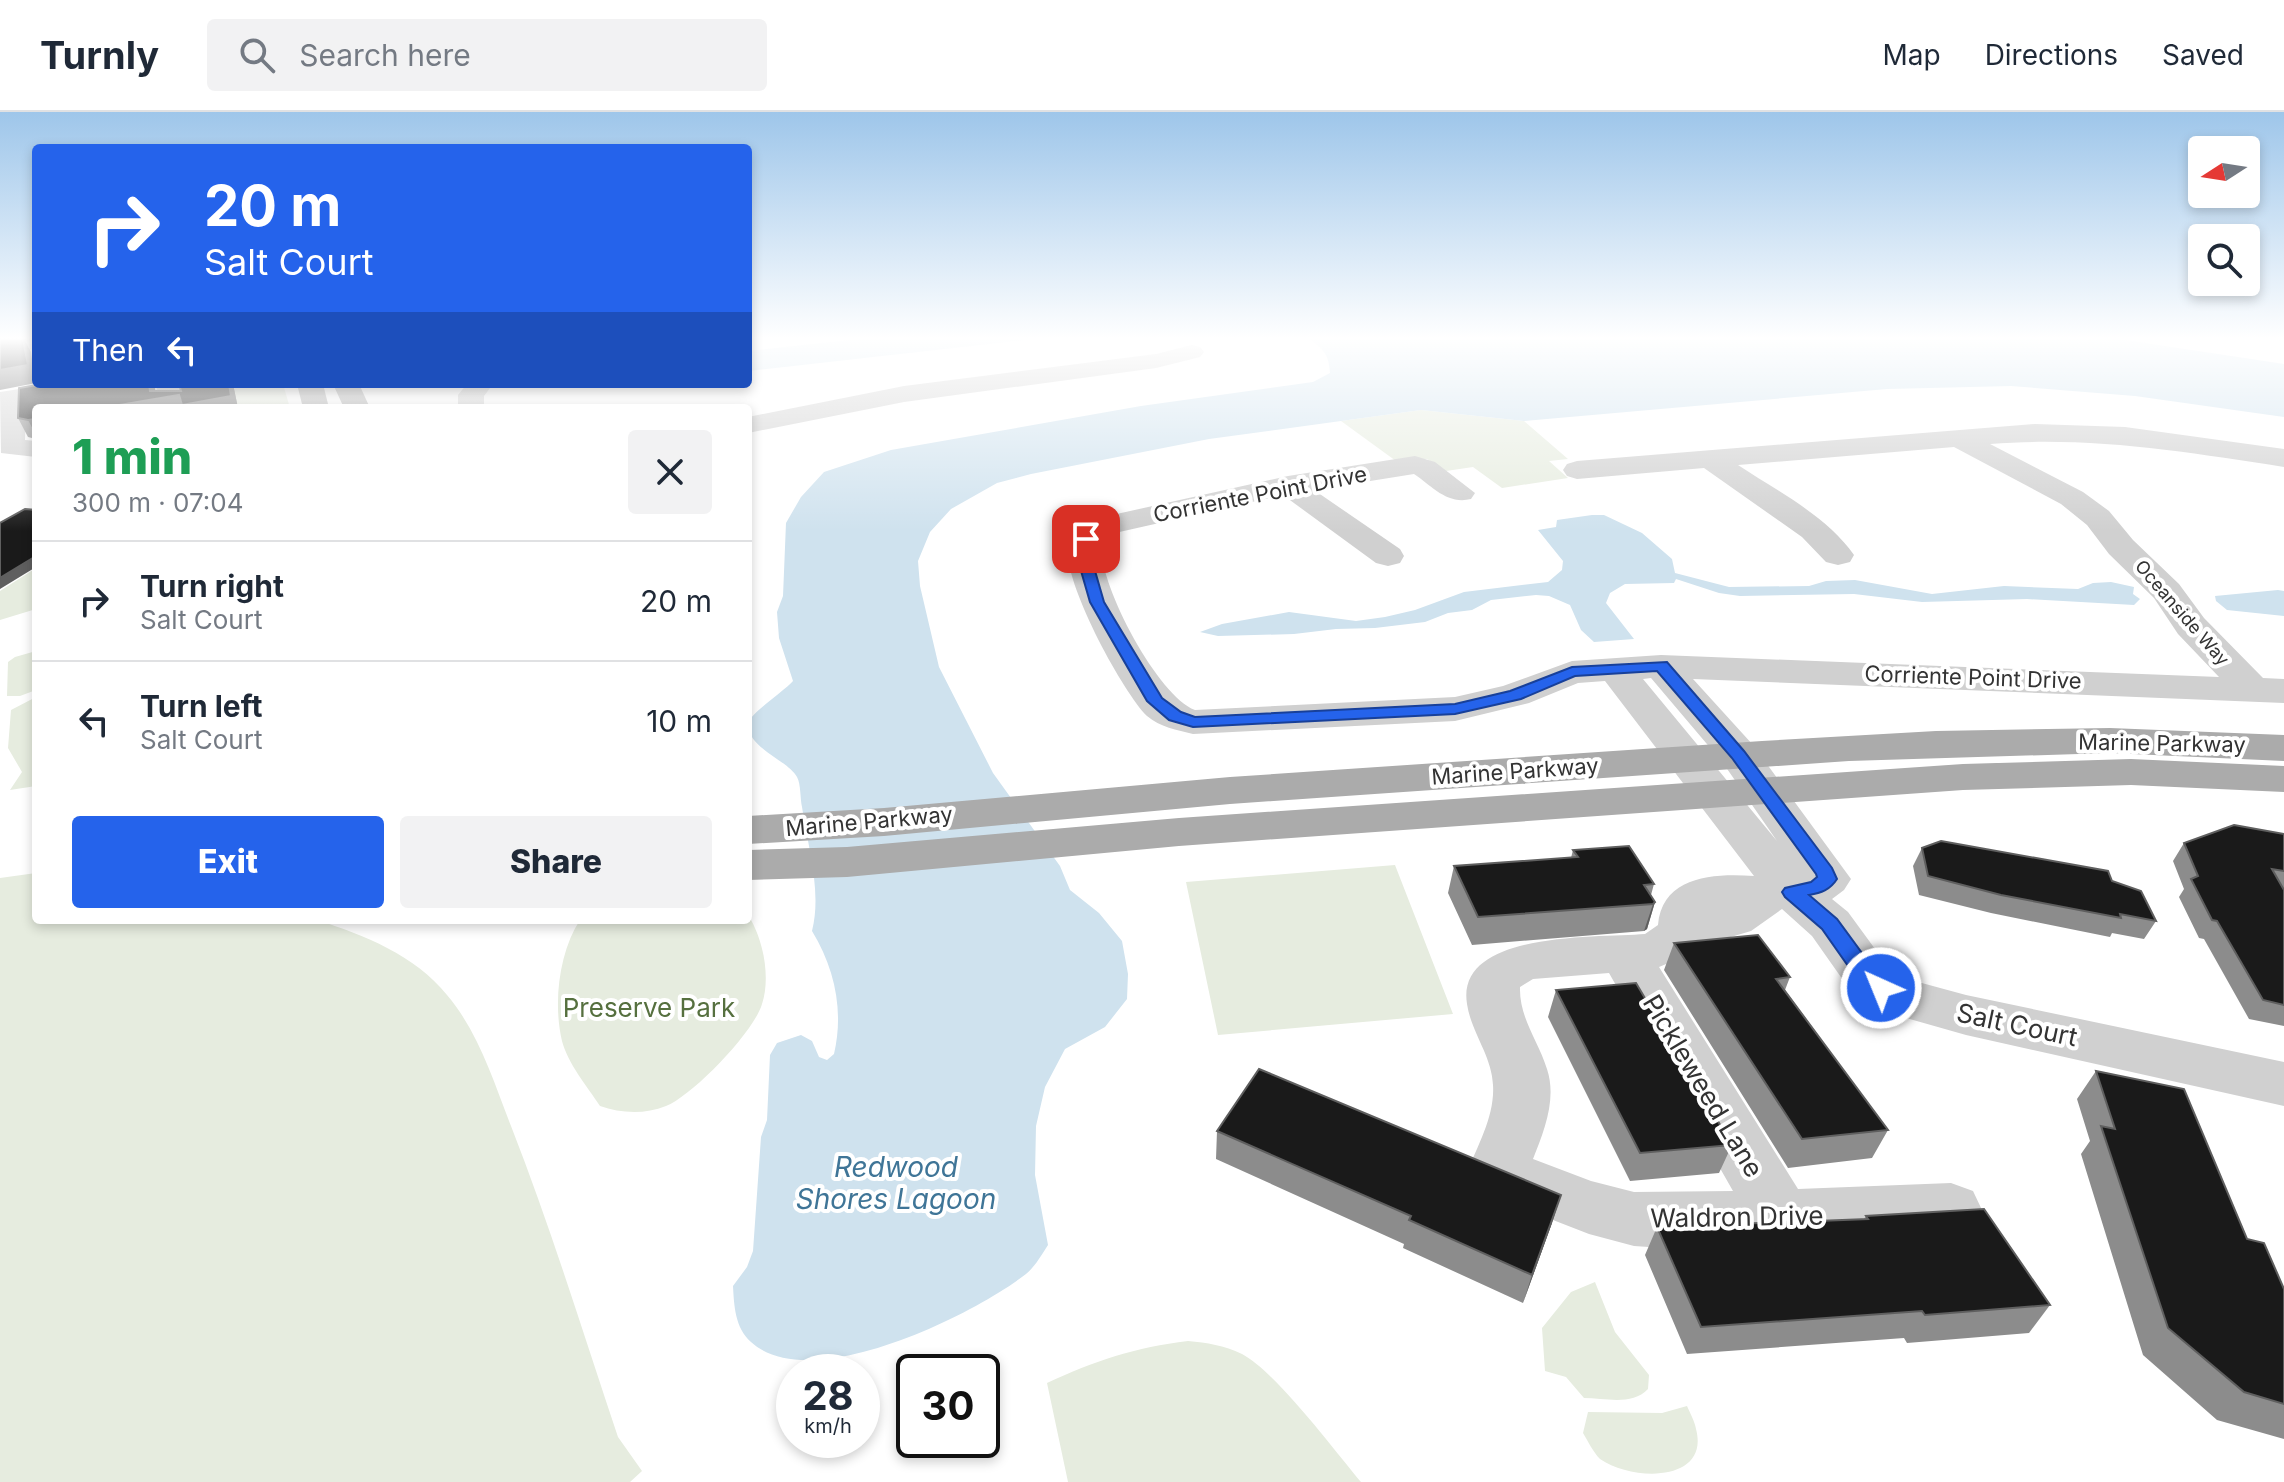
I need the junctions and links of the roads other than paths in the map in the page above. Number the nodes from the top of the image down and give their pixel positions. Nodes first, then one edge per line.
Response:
1 (6, 403) edge
2 (859, 403) edge
3 (752, 424) edge
4 (1956, 437) junction
5 (32, 449) edge
6 (2284, 458) edge
7 (1711, 460) junction
8 (1577, 470) dead end
9 (1288, 485) junction
10 (1460, 493) dead end
11 (1838, 555) dead end
12 (1388, 556) dead end
13 (1661, 666) junction
14 (1615, 669) junction
15 (2267, 689) edge
16 (2284, 748) edge
17 (1738, 754) junction
18 (1686, 758) junction
19 (2284, 779) edge
20 (1766, 792) junction
21 (1715, 795) junction
22 (1132, 817) junction
23 (752, 830) edge
24 (752, 865) edge
25 (1781, 892) junction
26 (1624, 954) junction
27 (2284, 1084) edge
28 (1951, 1210) edge
29 (1782, 1218) junction

1 - 5 street
2 - 3 street
4 - 6 street
4 - 7 street
4 - 15 street, Oceanside Way
7 - 8 street
7 - 11 street
9 - 10 street, Corriente Point Drive
9 - 12 street
9 - 14 street, Corriente Point Drive
13 - 14 street, Corriente Point Drive
13 - 15 street, Corriente Point Drive
13 - 17 street
14 - 18 street
16 - 17 main road, Marine Parkway
17 - 18 main road, Marine Parkway
17 - 20 street
18 - 21 street
18 - 22 main road, Marine Parkway
19 - 20 main road, Marine Parkway
20 - 21 main road, Marine Parkway
20 - 25 street
21 - 22 main road, Marine Parkway
21 - 25 street, Salt Court
22 - 23 main road, Marine Parkway
22 - 24 main road, Marine Parkway
25 - 26 street
25 - 27 street, Salt Court
26 - 29 street, Pickleweed Lane
26 - 29 street, Waldron Drive
28 - 29 street, Waldron Drive

